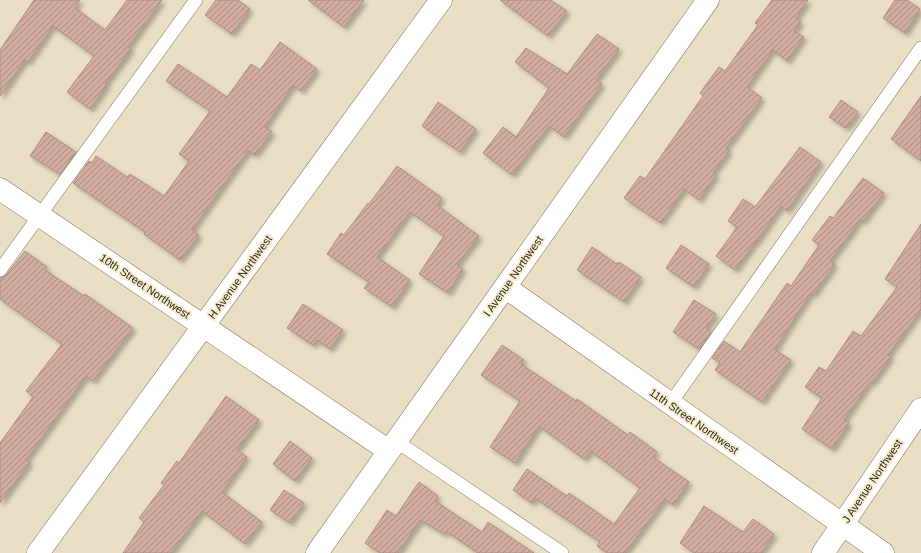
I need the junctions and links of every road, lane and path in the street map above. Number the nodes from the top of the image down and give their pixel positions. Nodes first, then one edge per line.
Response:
1 (196, 0) edge
2 (441, 0) edge
3 (708, 0) edge
4 (921, 48) edge
5 (0, 189) edge
6 (40, 215) junction
7 (0, 270) edge
8 (505, 288) junction
9 (204, 326) junction
10 (670, 404) junction
11 (921, 409) edge
12 (392, 446) junction
13 (842, 525) junction
14 (38, 553) edge
15 (317, 553) edge
16 (562, 553) edge
17 (823, 553) edge
18 (883, 553) edge

1 - 6 lane
2 - 9 street, H Avenue Northwest
3 - 8 street, I Avenue Northwest
4 - 10 lane
5 - 6 street, 10th Street Northwest
6 - 7 lane
6 - 9 street, 10th Street Northwest
8 - 10 street, 11th Street Northwest
8 - 12 street, I Avenue Northwest
9 - 12 street, 10th Street Northwest
9 - 14 street, H Avenue Northwest
10 - 13 street, 11th Street Northwest
11 - 13 street, J Avenue Northwest
12 - 15 street, I Avenue Northwest
12 - 16 lane
13 - 17 street, J Avenue Northwest
13 - 18 street, 11th Street Northwest

